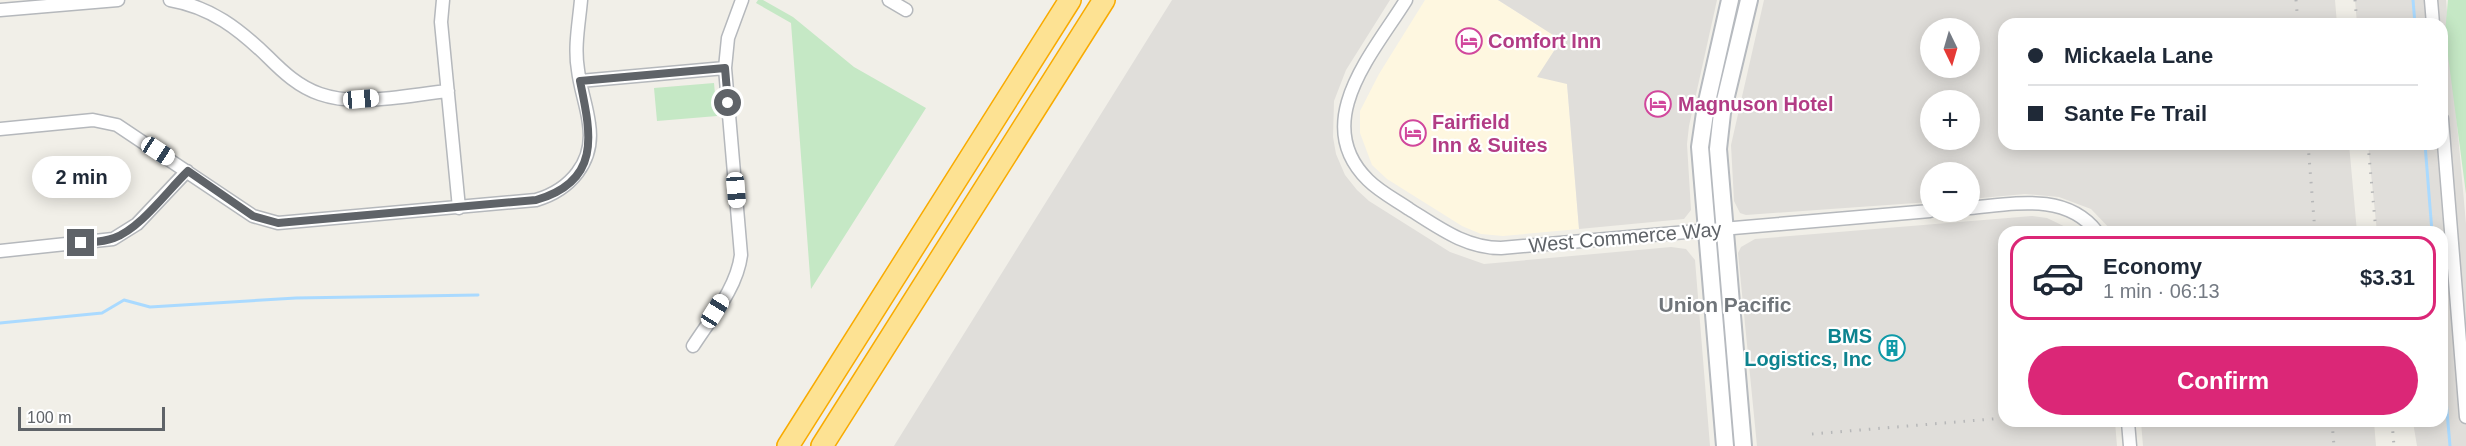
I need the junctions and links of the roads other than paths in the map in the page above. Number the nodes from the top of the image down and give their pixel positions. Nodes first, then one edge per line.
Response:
1 (118, 0) edge
2 (170, 0) edge
3 (443, 0) edge
4 (581, 0) edge
5 (742, 0) edge
6 (889, 0) edge
7 (1070, 0) edge
8 (1104, 0) edge
9 (1406, 0) edge
10 (1730, 0) edge
11 (1749, 0) edge
12 (2430, 0) edge
13 (2437, 0) edge
14 (0, 10) edge
15 (906, 10) dead end
16 (2433, 18) edge
17 (2435, 18) edge
18 (725, 68) junction
19 (580, 81) junction
20 (448, 91) junction
21 (0, 129) edge
22 (2444, 150) edge
23 (188, 171) junction
24 (1980, 207) edge
25 (459, 208) junction
26 (1920, 213) edge
27 (2090, 226) edge
28 (1724, 228) junction
29 (1706, 230) junction
30 (0, 251) edge
31 (693, 346) dead end
32 (2466, 417) edge
33 (2128, 427) edge
34 (788, 446) edge
35 (822, 446) edge
36 (1725, 446) edge
37 (1743, 446) edge
38 (2130, 446) edge

1 - 14 street
2 - 20 street
3 - 20 street
4 - 19 street
5 - 18 street
6 - 15 street
7 - 34 highway
8 - 35 highway
9 - 29 street, West Commerce Way
10 - 29 main road
11 - 28 main road
12 - 16 street
13 - 17 street
18 - 19 street
18 - 31 street
19 - 25 street
20 - 25 street
21 - 23 street
22 - 32 street
23 - 25 street
23 - 30 street
24 - 27 street
26 - 28 street, West Commerce Way
28 - 29 street, West Commerce Way
28 - 37 main road
29 - 36 main road
33 - 38 street

